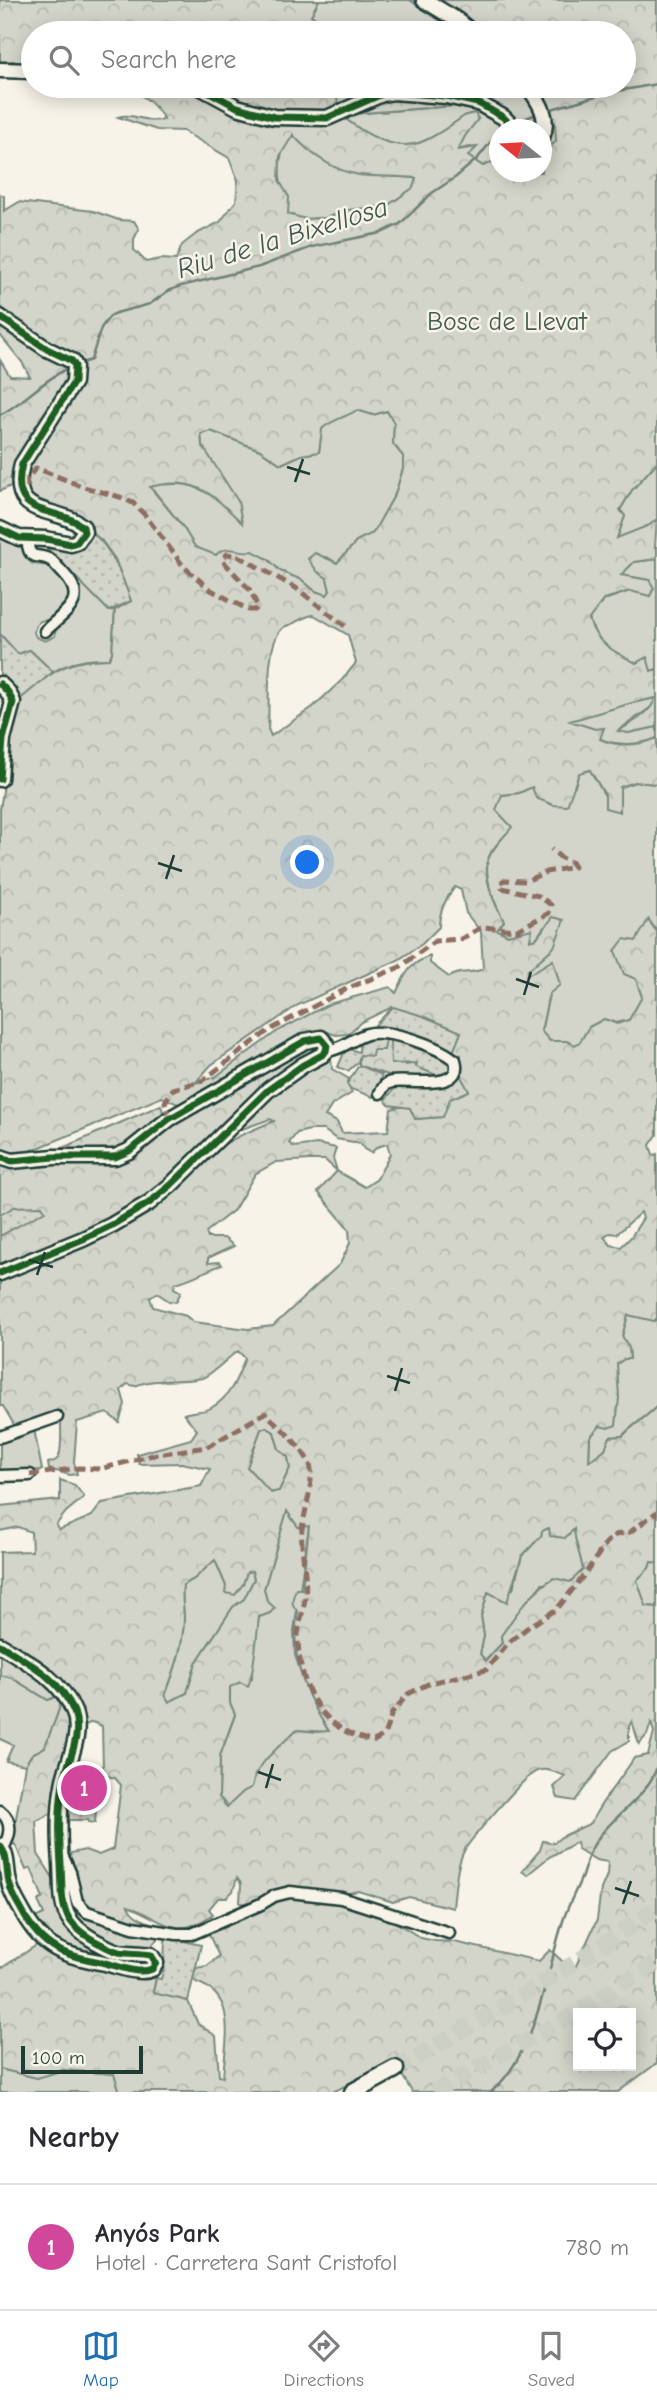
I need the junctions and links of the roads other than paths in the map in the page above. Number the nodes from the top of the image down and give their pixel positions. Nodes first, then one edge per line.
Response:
1 (424, 0) edge
2 (458, 21) edge
3 (0, 70) edge
4 (21, 71) edge
5 (220, 98) edge
6 (373, 98) edge
7 (455, 98) edge
8 (536, 98) edge
9 (505, 119) edge
10 (545, 119) edge
11 (0, 317) edge
12 (0, 529) edge
13 (27, 538) junction
14 (45, 631) dead end
15 (0, 684) edge
16 (0, 779) edge
17 (326, 1051) junction
18 (380, 1093) dead end
19 (0, 1157) edge
20 (0, 1273) edge
21 (57, 1417) dead end
22 (0, 1437) edge
23 (30, 1475) dead end
24 (0, 1476) edge
25 (0, 1645) edge
26 (0, 1811) edge
27 (1, 1847) edge
28 (60, 1857) junction
29 (449, 1933) dead end
30 (388, 2073) tunnel mouth
31 (353, 2092) edge

1 - 2 main road
3 - 4 main road
5 - 6 main road
7 - 9 main road
8 - 10 main road
11 - 13 main road
12 - 13 main road
13 - 14 street
15 - 16 main road
17 - 18 street
17 - 19 main road
17 - 20 main road
21 - 22 street
23 - 24 street
25 - 28 main road
26 - 27 street
27 - 28 main road
28 - 29 street
30 - 31 highway

